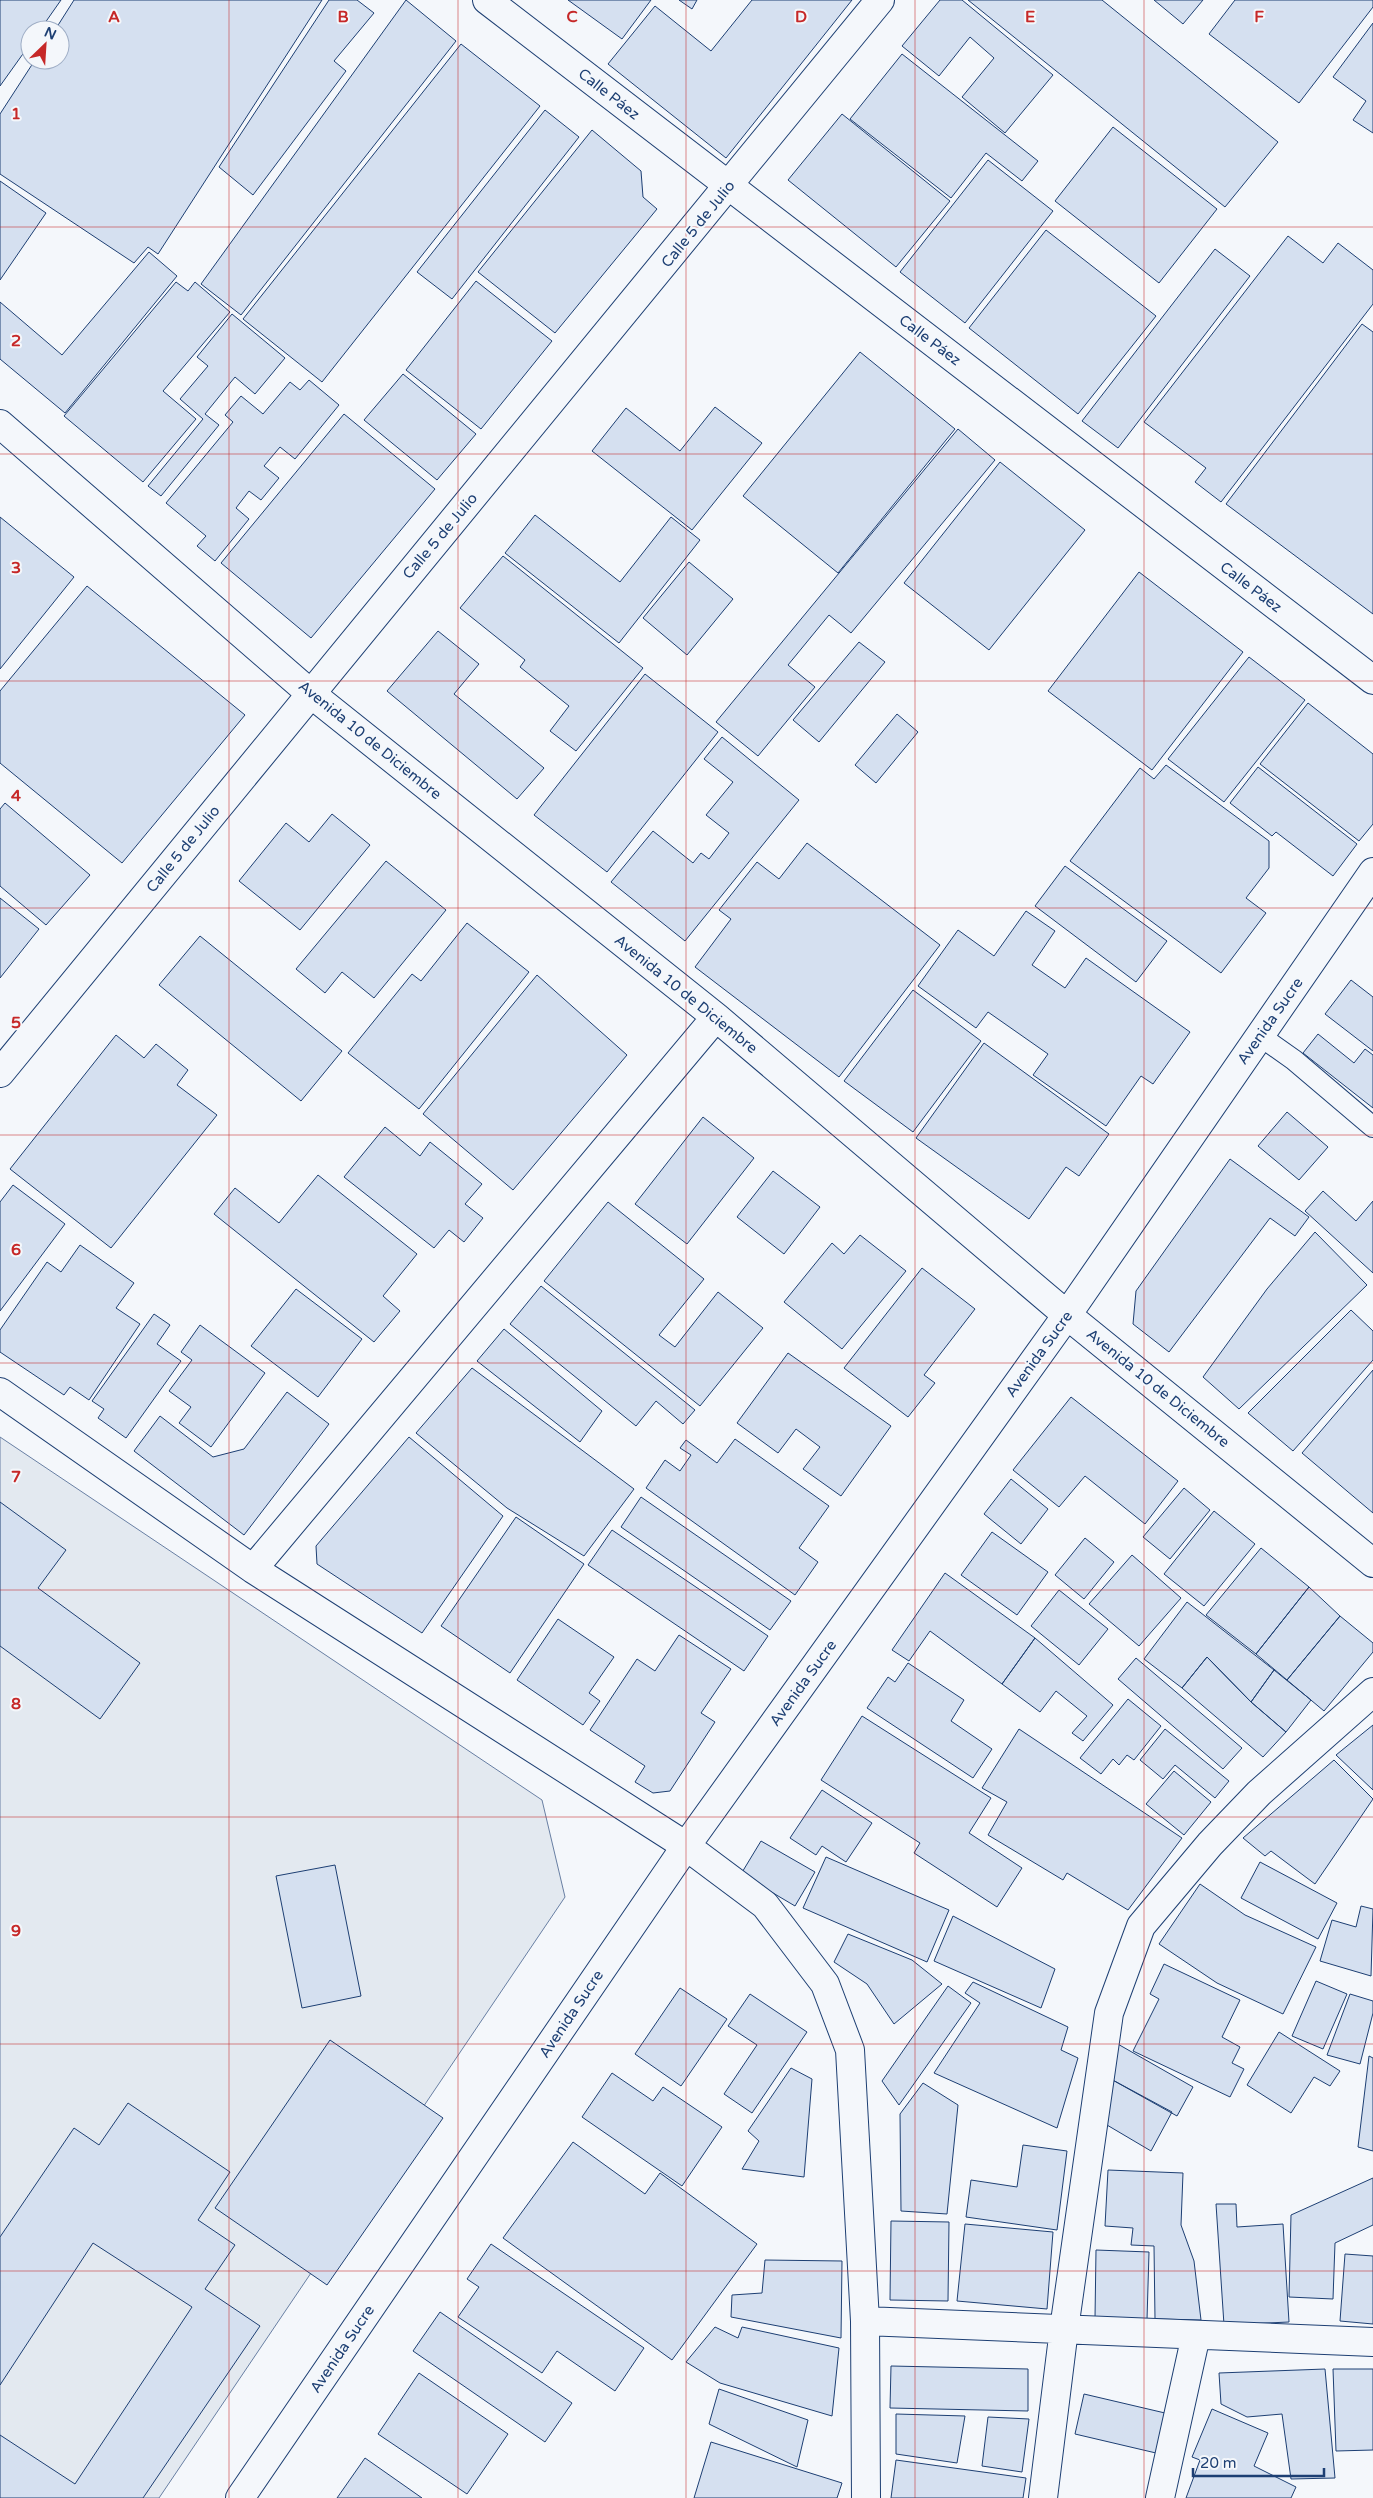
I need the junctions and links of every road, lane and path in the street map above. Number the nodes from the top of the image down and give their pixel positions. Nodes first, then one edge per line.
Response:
1 (487, 0) edge
2 (880, 0) edge
3 (729, 186) junction
4 (0, 424) edge
5 (1373, 680) edge
6 (310, 693) junction
7 (1373, 872) edge
8 (716, 1017) junction
9 (1260, 1036) junction
10 (0, 1073) edge
11 (1373, 1127) edge
12 (1067, 1315) junction
13 (0, 1392) edge
14 (1373, 1563) edge
15 (253, 1569) junction
16 (1373, 1692) edge
17 (686, 1846) junction
18 (865, 2321) junction
19 (1064, 2329) junction
20 (1196, 2335) junction
21 (1373, 2342) edge
22 (240, 2498) edge
23 (866, 2498) edge
24 (1043, 2498) edge
25 (1160, 2498) edge

1 - 3 street, Calle Páez
2 - 3 street, Calle 5 de Julio
3 - 5 street, Calle Páez
3 - 6 street, Calle 5 de Julio
4 - 6 street, Avenida 10 de Diciembre
6 - 8 street, Avenida 10 de Diciembre
6 - 10 street, Calle 5 de Julio
7 - 9 street, Avenida Sucre
8 - 12 street, Avenida 10 de Diciembre
8 - 15 street
9 - 11 lane
9 - 12 street, Avenida Sucre
12 - 14 street, Avenida 10 de Diciembre
12 - 17 street, Avenida Sucre
13 - 15 street
15 - 17 street
16 - 19 street
17 - 18 street
17 - 22 street, Avenida Sucre
18 - 19 street
18 - 23 street
19 - 20 street
19 - 24 street
20 - 21 street
20 - 25 street

